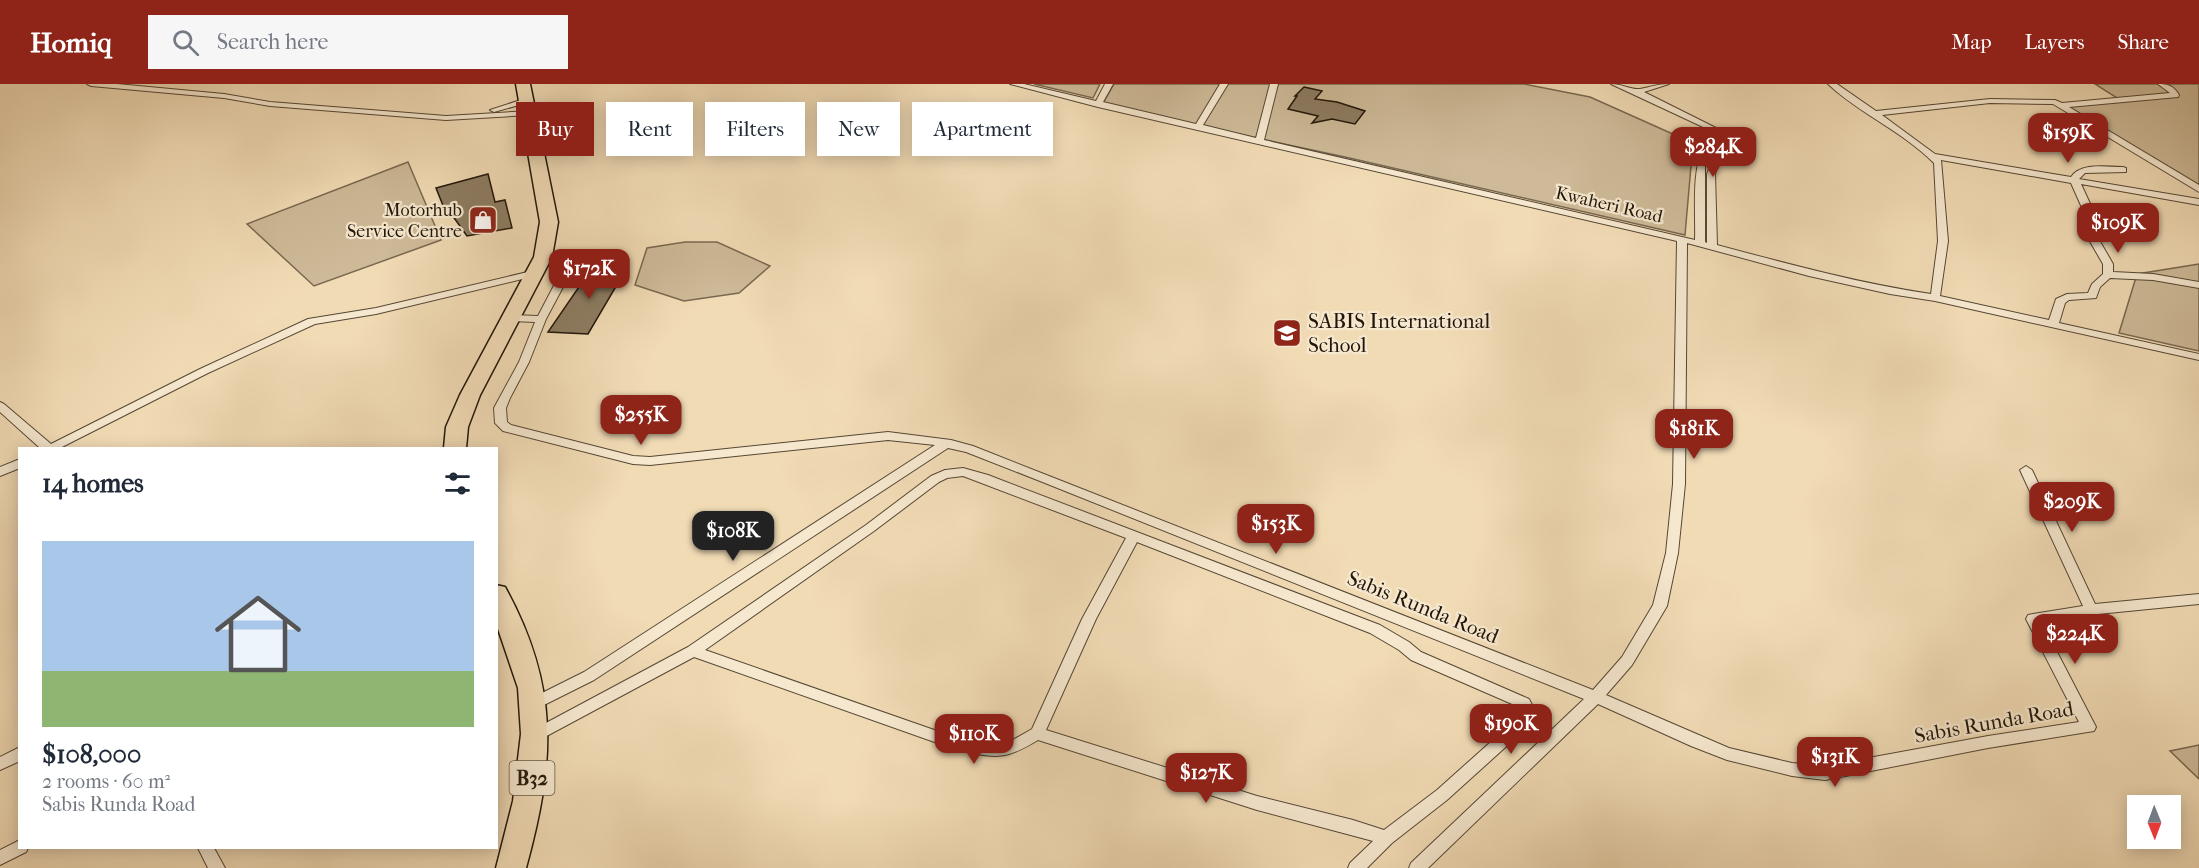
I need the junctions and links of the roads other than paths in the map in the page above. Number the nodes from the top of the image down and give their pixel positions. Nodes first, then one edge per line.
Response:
1 (91, 84) edge
2 (1014, 84) edge
3 (1109, 84) edge
4 (1224, 84) edge
5 (1274, 84) edge
6 (1614, 84) edge
7 (1665, 84) edge
8 (1832, 84) edge
9 (2162, 84) edge
10 (1637, 92) junction
11 (526, 99) edge
12 (1098, 105) junction
13 (2062, 105) junction
14 (1872, 114) junction
15 (470, 117) junction
16 (1198, 127) junction
17 (1721, 132) junction
18 (1260, 140) junction
19 (1933, 156) junction
20 (1701, 166) junction
21 (1712, 168) junction
22 (2123, 170) dead end
23 (2074, 179) junction
24 (2199, 189) edge
25 (2199, 202) edge
26 (1682, 239) junction
27 (1700, 244) junction
28 (1712, 247) junction
29 (540, 265) junction
30 (2108, 275) junction
31 (2199, 285) edge
32 (1935, 298) junction
33 (512, 318) junction
34 (541, 319) junction
35 (2053, 324) junction
36 (2199, 357) edge
37 (3, 412) edge
38 (947, 443) junction
39 (46, 447) edge
40 (54, 447) edge
41 (454, 447) edge
42 (18, 464) edge
43 (2026, 470) dead end
44 (0, 472) edge
45 (1133, 537) junction
46 (498, 598) edge
47 (2199, 599) edge
48 (2091, 610) junction
49 (693, 651) junction
50 (1596, 697) junction
51 (533, 704) junction
52 (1037, 733) junction
53 (536, 735) junction
54 (18, 754) edge
55 (0, 764) edge
56 (1386, 838) junction
57 (18, 848) edge
58 (207, 849) edge
59 (0, 858) edge
60 (217, 868) edge
61 (511, 868) edge
62 (1356, 868) edge
63 (1417, 868) edge

1 - 15 street
2 - 12 street, Kwaheri Road
3 - 12 street
4 - 16 street
5 - 18 street
6 - 10 street
7 - 10 street
8 - 14 street
9 - 13 street
10 - 17 street
11 - 15 street
11 - 15 street
11 - 29 highway
12 - 16 street, Kwaheri Road
13 - 14 street
13 - 24 street
14 - 19 street
16 - 18 street, Kwaheri Road
17 - 20 street
17 - 21 street
18 - 26 street, Kwaheri Road
19 - 23 street
19 - 32 street
20 - 21 street
20 - 27 street
21 - 28 street
22 - 23 street
23 - 25 street
23 - 30 street
26 - 27 street, Kwaheri Road
26 - 50 street
27 - 28 street, Kwaheri Road
28 - 32 street, Kwaheri Road
29 - 33 highway
29 - 34 street
29 - 40 street
30 - 31 street
30 - 35 street
32 - 35 street, Kwaheri Road
33 - 34 street
33 - 41 highway
34 - 38 street, Sabis Runda Road
35 - 36 street, Kwaheri Road
37 - 39 street
38 - 50 street, Sabis Runda Road
38 - 51 street
42 - 44 street
43 - 48 street
45 - 49 street
45 - 52 street
45 - 56 street
46 - 51 highway, B32
47 - 48 street, Sabis Runda Road
48 - 50 street, Sabis Runda Road
49 - 52 street
49 - 53 street
50 - 63 street
51 - 53 highway, B32
52 - 56 street
53 - 61 highway, B32
54 - 55 street
56 - 62 street
57 - 59 street
58 - 60 street

